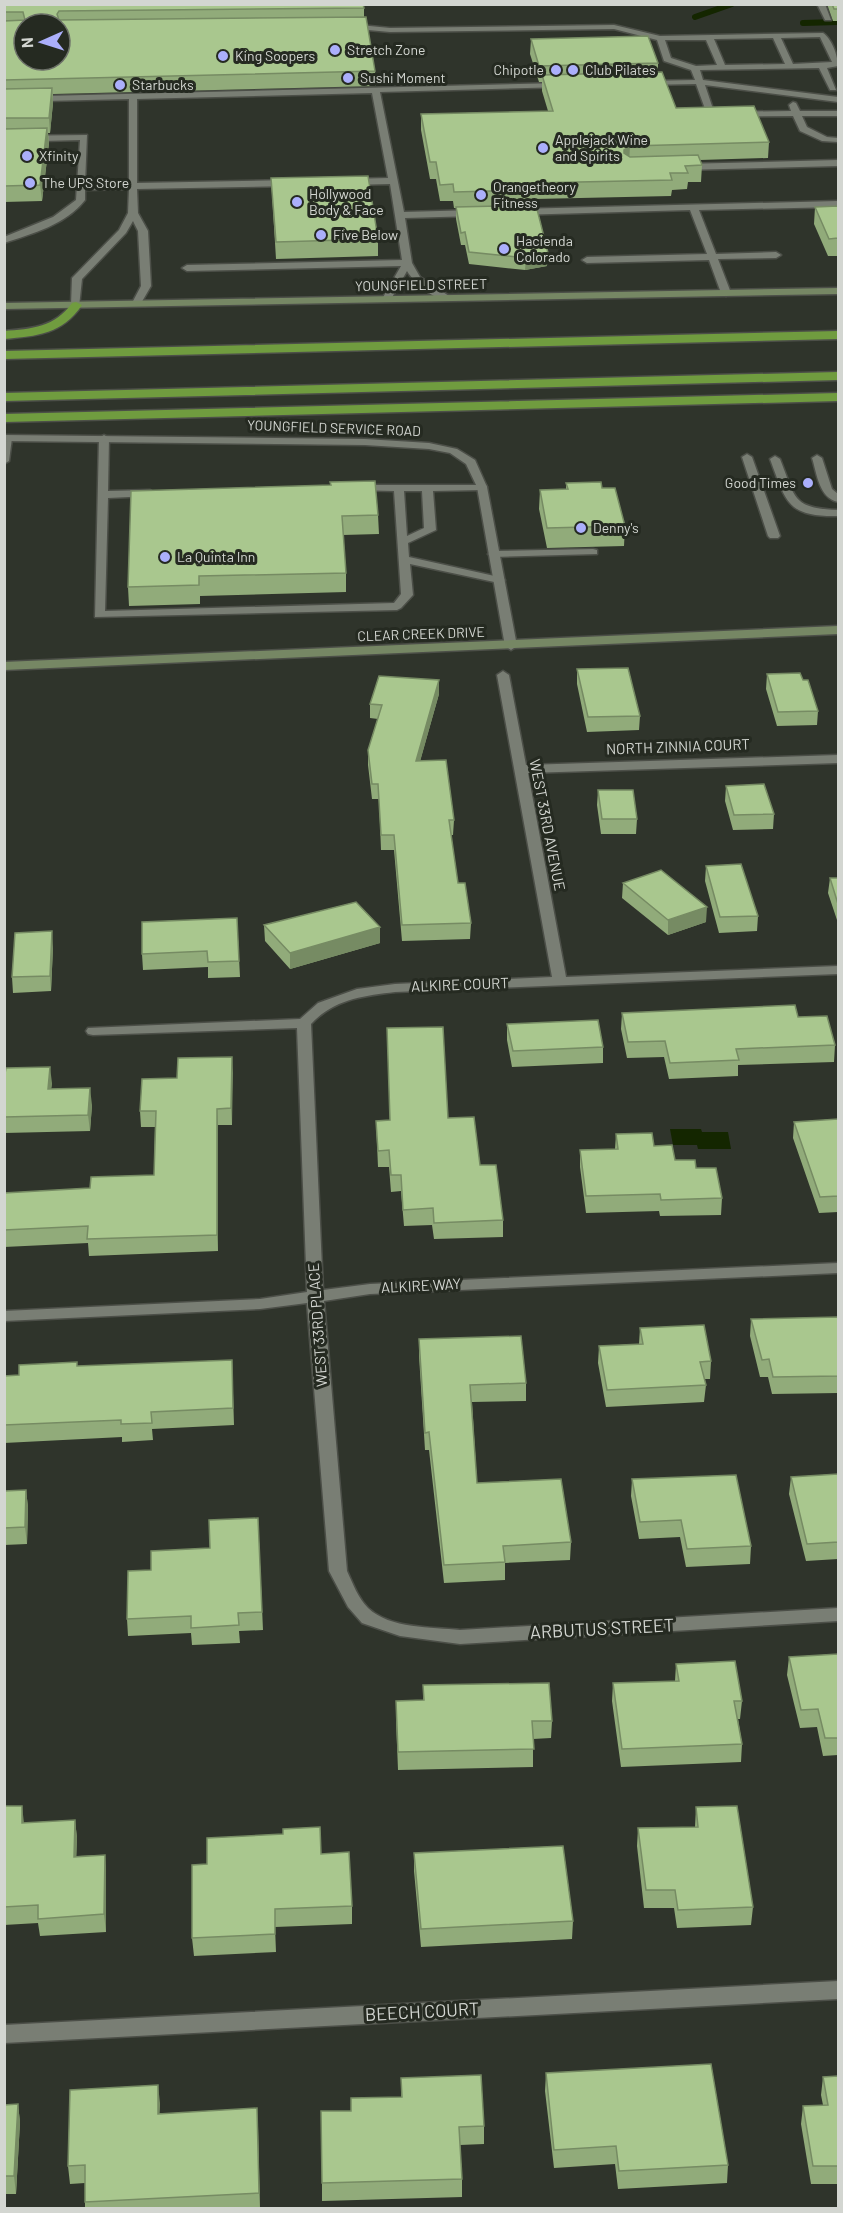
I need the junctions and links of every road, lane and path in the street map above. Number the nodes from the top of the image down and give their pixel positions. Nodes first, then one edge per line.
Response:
1 (821, 4) edge
2 (828, 18) dead end
3 (339, 26) edge
4 (776, 36) junction
5 (709, 37) junction
6 (660, 40) junction
7 (640, 43) edge
8 (822, 66) junction
9 (790, 67) junction
10 (695, 68) junction
11 (722, 68) junction
12 (698, 82) junction
13 (638, 84) edge
14 (568, 85) edge
15 (836, 88) edge
16 (376, 91) junction
17 (787, 92) junction
18 (133, 97) junction
19 (838, 99) edge
20 (4, 100) edge
21 (838, 113) edge
22 (796, 114) junction
23 (4, 139) edge
24 (838, 140) edge
25 (838, 163) edge
26 (676, 167) edge
27 (393, 181) junction
28 (345, 182) edge
29 (302, 183) edge
30 (132, 186) junction
31 (80, 188) junction
32 (838, 204) edge
33 (694, 208) junction
34 (505, 212) edge
35 (133, 213) junction
36 (482, 213) edge
37 (400, 215) junction
38 (4, 240) edge
39 (776, 255) dead end
40 (713, 256) junction
41 (587, 260) dead end
42 (407, 263) junction
43 (187, 268) dead end
44 (838, 291) edge
45 (726, 292) junction
46 (387, 298) junction
47 (446, 298) junction
48 (138, 303) junction
49 (76, 305) junction
50 (4, 306) edge
51 (4, 335) edge
52 (838, 335) edge
53 (4, 355) edge
54 (838, 376) edge
55 (4, 397) edge
56 (838, 397) edge
57 (4, 417) edge
58 (6, 438) edge
59 (104, 438) junction
60 (747, 458) dead end
61 (816, 458) dead end
62 (775, 459) dead end
63 (4, 461) edge
64 (427, 487) junction
65 (482, 487) junction
66 (344, 488) edge
67 (399, 488) junction
68 (160, 493) edge
69 (102, 495) junction
70 (838, 499) edge
71 (838, 513) edge
72 (774, 536) dead end
73 (404, 541) junction
74 (593, 552) edge
75 (494, 554) junction
76 (406, 560) junction
77 (499, 580) junction
78 (838, 630) edge
79 (511, 646) junction
80 (4, 666) edge
81 (502, 675) dead end
82 (838, 759) edge
83 (519, 769) junction
84 (838, 970) edge
85 (560, 980) junction
86 (304, 1023) junction
87 (93, 1031) dead end
88 (838, 1268) edge
89 (315, 1296) junction
90 (4, 1316) edge
91 (838, 1616) edge
92 (368, 1618) joint
93 (838, 1990) edge
94 (4, 2034) edge

1 - 2 street
3 - 6 street
4 - 5 street
4 - 8 street
4 - 9 street
5 - 6 street
5 - 11 street
6 - 7 street
6 - 10 street
8 - 9 street
8 - 15 street
9 - 11 street
10 - 11 street
10 - 12 street
12 - 13 street
12 - 17 street
12 - 22 street
14 - 16 street
15 - 17 street
16 - 18 street
16 - 27 street
17 - 19 street
17 - 22 street
18 - 20 street
18 - 30 street
21 - 22 street
22 - 24 street
23 - 31 street
25 - 26 street
27 - 28 street
27 - 37 street
29 - 30 street
30 - 31 street
30 - 35 street
31 - 38 street
32 - 33 street
33 - 34 street
33 - 40 street
35 - 48 street
35 - 49 street
36 - 37 street
37 - 42 street
39 - 40 street
40 - 41 street
40 - 45 street
42 - 43 street
42 - 46 street
42 - 47 street
44 - 45 main road, YOUNGFIELD STREET
45 - 47 main road, YOUNGFIELD STREET
46 - 47 main road, YOUNGFIELD STREET
46 - 48 main road, YOUNGFIELD STREET
48 - 49 main road, YOUNGFIELD STREET
49 - 50 main road, YOUNGFIELD STREET
49 - 51 highway
52 - 53 highway
54 - 55 highway
56 - 57 highway
58 - 59 street, YOUNGFIELD SERVICE ROAD
58 - 63 street
59 - 65 street, YOUNGFIELD SERVICE ROAD
59 - 69 street
60 - 72 street
61 - 70 street
62 - 71 street
64 - 65 street
64 - 67 street
64 - 73 street
65 - 75 street, YOUNGFIELD SERVICE ROAD
66 - 67 street
67 - 73 street
68 - 69 street
69 - 76 street
73 - 76 street
74 - 75 street
75 - 77 street, YOUNGFIELD SERVICE ROAD
76 - 77 street
77 - 79 street, YOUNGFIELD SERVICE ROAD
78 - 79 main road, CLEAR CREEK DRIVE
79 - 80 main road, CLEAR CREEK DRIVE
81 - 83 street, WEST 33RD AVENUE
82 - 83 street, NORTH ZINNIA COURT
83 - 85 street, WEST 33RD AVENUE
84 - 85 street, ALKIRE COURT
85 - 86 street, ALKIRE COURT
86 - 87 street
86 - 89 street, WEST 33RD PLACE
88 - 89 street, ALKIRE WAY
89 - 90 street, ALKIRE WAY
89 - 92 street, WEST 33RD PLACE
91 - 92 street, ARBUTUS STREET
93 - 94 street, BEECH COURT

